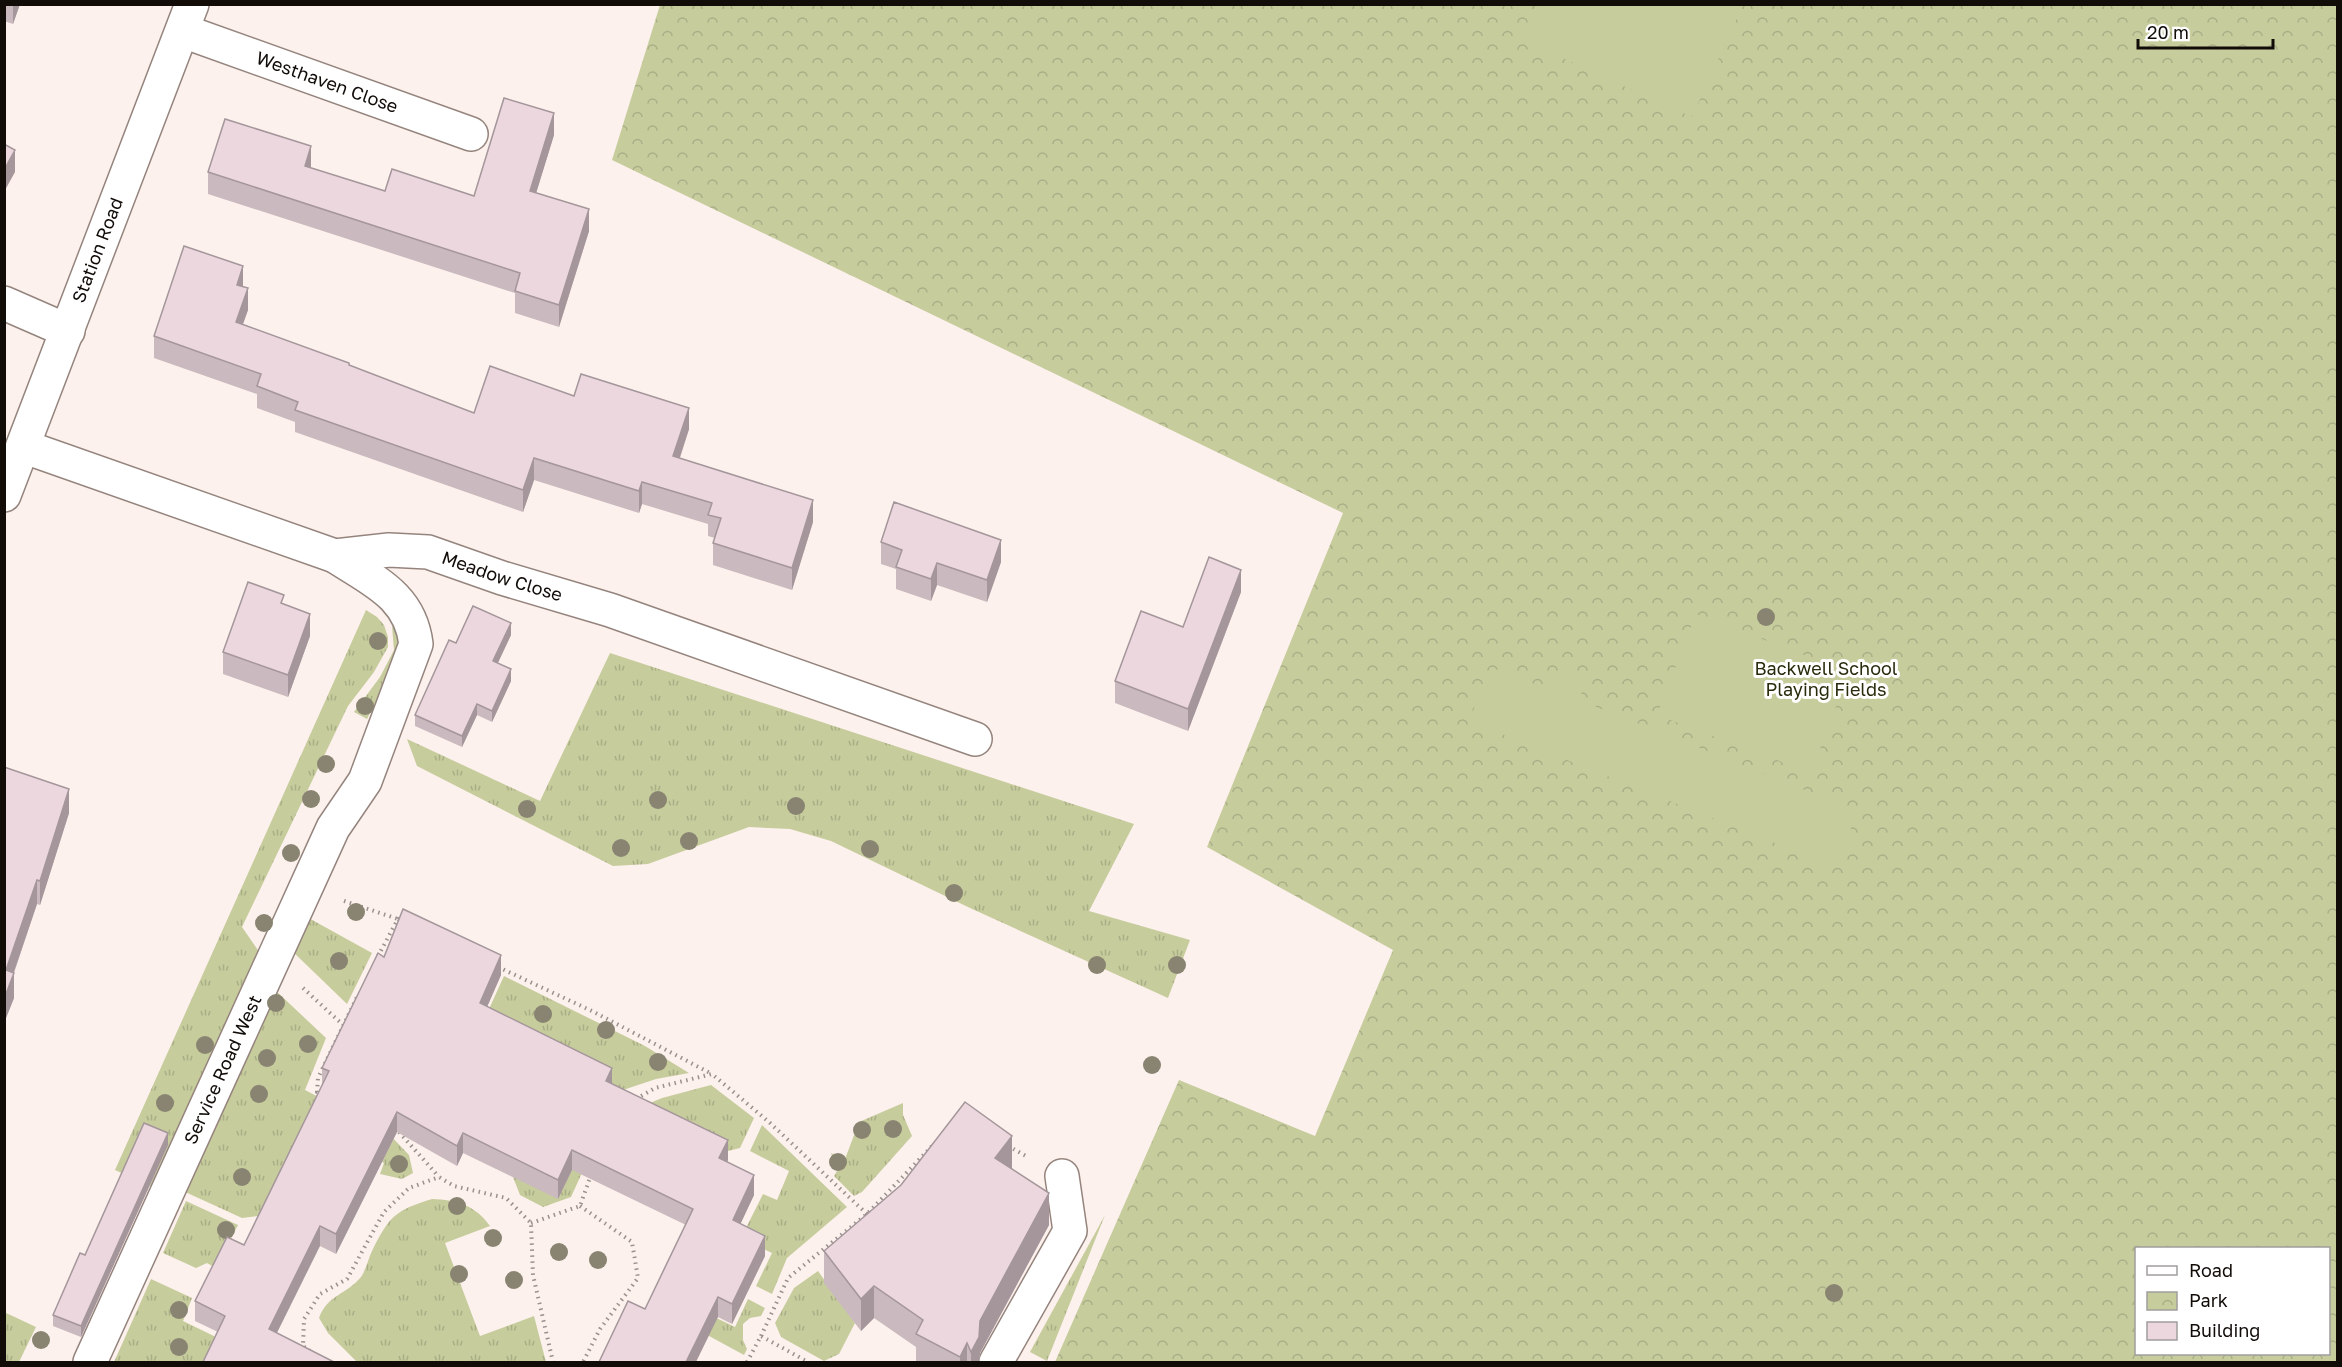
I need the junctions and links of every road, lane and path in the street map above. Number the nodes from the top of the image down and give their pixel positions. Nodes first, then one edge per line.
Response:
1 (188, 18) edge
2 (471, 134) dead end
3 (4, 303) edge
4 (68, 332) junction
5 (25, 447) junction
6 (4, 495) edge
7 (335, 556) junction
8 (975, 739) dead end
9 (409, 924) edge
10 (273, 959) junction
11 (376, 961) edge
12 (495, 965) edge
13 (359, 993) edge
14 (342, 1024) junction
15 (712, 1074) junction
16 (328, 1097) edge
17 (627, 1105) edge
18 (389, 1127) edge
19 (942, 1139) edge
20 (1005, 1144) edge
21 (594, 1166) edge
22 (1062, 1176) joint
23 (439, 1177) junction
24 (580, 1206) junction
25 (867, 1214) junction
26 (531, 1222) junction
27 (761, 1336) junction
28 (318, 1357) edge
29 (90, 1362) edge
30 (553, 1362) edge
31 (583, 1362) edge
32 (747, 1362) edge
33 (808, 1362) edge
34 (996, 1362) edge

1 - 2 street, Westhaven Close
1 - 4 street, Station Road
3 - 4 street
4 - 5 street, Station Road
5 - 6 street, Station Road
5 - 7 street, Meadow Close
7 - 8 street, Meadow Close
7 - 10 street, Service Road West
9 - 11 path
10 - 14 path
10 - 29 street, Service Road West
12 - 15 path
13 - 14 path
14 - 16 path
15 - 17 path
15 - 25 path
18 - 23 path
19 - 25 path
20 - 22 path
21 - 24 path
22 - 34 street
23 - 26 path
23 - 28 path
24 - 26 path
24 - 31 path
25 - 27 path
26 - 30 path
27 - 32 path
27 - 33 path

